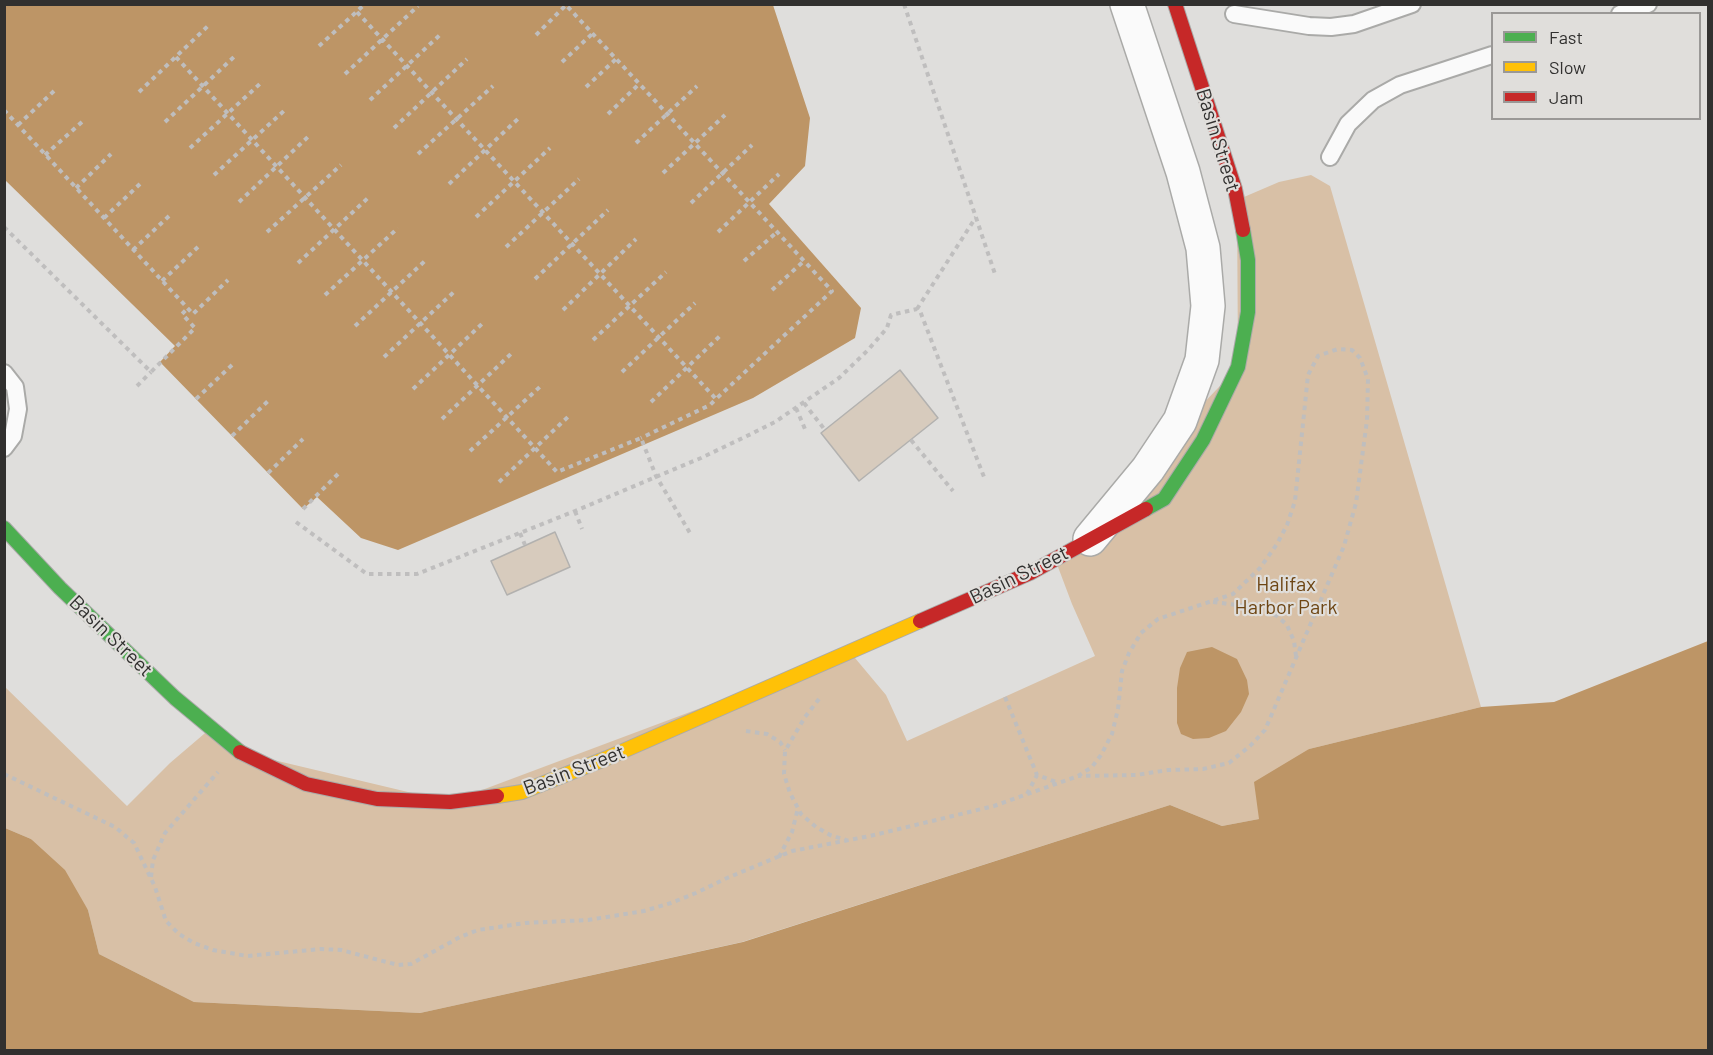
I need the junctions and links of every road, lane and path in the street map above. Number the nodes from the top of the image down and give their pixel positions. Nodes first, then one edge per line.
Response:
1 (365, 4) edge
2 (904, 4) edge
3 (1127, 4) edge
4 (1175, 4) edge
5 (1412, 4) edge
6 (1648, 4) edge
7 (418, 6) edge
8 (357, 12) junction
9 (1626, 12) edge
10 (1234, 14) dead end
11 (209, 25) dead end
12 (442, 33) dead end
13 (536, 34) dead end
14 (592, 34) junction
15 (383, 40) junction
16 (319, 46) dead end
17 (236, 55) dead end
18 (1491, 55) edge
19 (176, 57) junction
20 (467, 59) dead end
21 (616, 59) junction
22 (562, 62) dead end
23 (407, 66) junction
24 (345, 74) dead end
25 (263, 81) dead end
26 (639, 84) junction
27 (493, 86) dead end
28 (697, 86) dead end
29 (202, 87) junction
30 (586, 87) dead end
31 (54, 91) dead end
32 (139, 92) dead end
33 (432, 92) junction
34 (370, 100) dead end
35 (286, 109) dead end
36 (4, 110) edge
37 (226, 113) junction
38 (608, 114) dead end
39 (667, 114) junction
40 (724, 115) dead end
41 (521, 116) dead end
42 (456, 119) junction
43 (82, 122) dead end
44 (165, 122) dead end
45 (18, 125) junction
46 (394, 128) dead end
47 (311, 134) dead end
48 (252, 140) junction
49 (636, 143) dead end
50 (694, 143) junction
51 (752, 145) dead end
52 (190, 148) dead end
53 (549, 148) dead end
54 (485, 150) junction
55 (111, 154) dead end
56 (418, 154) dead end
57 (45, 155) junction
58 (1330, 157) dead end
59 (341, 165) dead end
60 (276, 166) junction
61 (663, 173) dead end
62 (723, 173) junction
63 (779, 174) dead end
64 (214, 175) dead end
65 (579, 179) dead end
66 (514, 181) junction
67 (141, 183) dead end
68 (449, 184) dead end
69 (76, 188) junction
70 (1235, 189) junction
71 (369, 197) dead end
72 (305, 199) junction
73 (1190, 201) junction
74 (239, 202) dead end
75 (691, 203) dead end
76 (750, 203) junction
77 (608, 210) dead end
78 (543, 212) junction
79 (169, 216) dead end
80 (476, 217) dead end
81 (976, 217) junction
82 (104, 218) junction
83 (4, 227) edge
84 (398, 228) dead end
85 (334, 230) junction
86 (267, 232) dead end
87 (718, 232) dead end
88 (777, 232) junction
89 (636, 239) dead end
90 (572, 244) junction
91 (199, 246) dead end
92 (506, 247) dead end
93 (133, 250) junction
94 (427, 259) dead end
95 (363, 261) junction
96 (744, 261) dead end
97 (804, 261) junction
98 (298, 263) dead end
99 (666, 272) dead end
100 (995, 274) dead end
101 (601, 275) junction
102 (535, 279) dead end
103 (228, 280) dead end
104 (162, 281) junction
105 (456, 290) dead end
106 (772, 290) dead end
107 (391, 292) junction
108 (326, 295) dead end
109 (695, 303) dead end
110 (630, 306) junction
111 (188, 308) junction
112 (916, 309) junction
113 (563, 310) dead end
114 (485, 321) dead end
115 (420, 324) junction
116 (355, 326) dead end
117 (722, 334) dead end
118 (659, 337) junction
119 (593, 340) dead end
120 (513, 352) dead end
121 (449, 355) junction
122 (384, 357) dead end
123 (232, 365) dead end
124 (687, 368) junction
125 (151, 372) junction
126 (622, 372) dead end
127 (4, 373) edge
128 (543, 384) dead end
129 (137, 386) dead end
130 (477, 386) junction
131 (413, 389) dead end
132 (196, 399) dead end
133 (716, 399) junction
134 (268, 401) dead end
135 (651, 402) dead end
136 (804, 403) junction
137 (796, 408) junction
138 (571, 414) dead end
139 (507, 418) junction
140 (442, 419) dead end
141 (805, 429) dead end
142 (825, 430) dead end
143 (232, 436) dead end
144 (303, 438) dead end
145 (641, 438) junction
146 (911, 440) dead end
147 (4, 448) edge
148 (535, 449) junction
149 (470, 451) dead end
150 (268, 472) dead end
151 (339, 473) dead end
152 (656, 476) junction
153 (984, 477) dead end
154 (499, 482) dead end
155 (953, 491) dead end
156 (303, 509) dead end
157 (575, 511) junction
158 (296, 522) dead end
159 (4, 528) edge
160 (582, 529) dead end
161 (690, 533) dead end
162 (519, 534) junction
163 (1090, 539) junction
164 (525, 545) dead end
165 (1211, 602) junction
166 (1296, 657) junction
167 (821, 696) dead end
168 (1005, 697) dead end
169 (737, 729) dead end
170 (785, 751) junction
171 (218, 771) dead end
172 (4, 774) edge
173 (1037, 775) junction
174 (1078, 777) junction
175 (1059, 783) junction
176 (1028, 794) junction
177 (798, 808) junction
178 (847, 841) junction
179 (779, 857) junction
180 (151, 878) junction

1 - 8 path
2 - 81 path
3 - 73 street, Basin Street
4 - 70 street, Basin Street
5 - 10 lane
6 - 9 lane
7 - 15 path
8 - 15 path
8 - 16 path
11 - 19 path
12 - 23 path
13 - 14 path
14 - 21 path
14 - 22 path
15 - 23 path
15 - 24 path
17 - 29 path
18 - 58 lane
19 - 29 path
19 - 32 path
20 - 33 path
21 - 26 path
21 - 30 path
23 - 33 path
23 - 34 path
25 - 37 path
26 - 38 path
26 - 39 path
27 - 42 path
28 - 39 path
29 - 37 path
29 - 44 path
31 - 45 path
33 - 42 path
33 - 46 path
35 - 48 path
36 - 45 path
37 - 48 path
37 - 52 path
39 - 49 path
39 - 50 path
40 - 50 path
41 - 54 path
42 - 54 path
42 - 56 path
43 - 57 path
45 - 57 path
47 - 60 path
48 - 60 path
48 - 64 path
50 - 61 path
50 - 62 path
51 - 62 path
53 - 66 path
54 - 66 path
54 - 68 path
55 - 69 path
57 - 69 path
59 - 72 path
60 - 72 path
60 - 74 path
62 - 75 path
62 - 76 path
63 - 76 path
65 - 78 path
66 - 78 path
66 - 80 path
67 - 82 path
69 - 82 path
70 - 73 street
70 - 163 street, Basin Street
71 - 85 path
72 - 85 path
72 - 86 path
73 - 163 street, Basin Street
76 - 87 path
76 - 88 path
77 - 90 path
78 - 90 path
78 - 92 path
79 - 93 path
81 - 100 path
81 - 112 path
82 - 93 path
83 - 125 path
84 - 95 path
85 - 95 path
85 - 98 path
88 - 96 path
88 - 97 path
89 - 101 path
90 - 101 path
90 - 102 path
91 - 104 path
93 - 104 path
94 - 107 path
95 - 107 path
95 - 108 path
97 - 106 path
97 - 133 path
99 - 110 path
101 - 110 path
101 - 113 path
103 - 111 path
104 - 111 path
105 - 115 path
107 - 115 path
107 - 116 path
109 - 118 path
110 - 118 path
110 - 119 path
111 - 125 path
112 - 136 path
112 - 153 path
114 - 121 path
115 - 121 path
115 - 122 path
117 - 124 path
118 - 124 path
118 - 126 path
120 - 130 path
121 - 130 path
121 - 131 path
123 - 132 path
124 - 133 path
124 - 135 path
125 - 129 path
127 - 147 lane
128 - 139 path
130 - 139 path
130 - 140 path
133 - 145 path
134 - 143 path
136 - 137 path
136 - 142 path
137 - 141 path
137 - 152 path
138 - 148 path
139 - 148 path
139 - 149 path
144 - 150 path
145 - 148 path
145 - 152 path
146 - 155 path
148 - 154 path
151 - 156 path
152 - 157 path
152 - 161 path
157 - 160 path
157 - 162 path
158 - 162 path
159 - 163 street, Basin Street
162 - 164 path
165 - 166 path
165 - 166 path
165 - 174 path
166 - 174 path
167 - 170 path
168 - 173 path
169 - 170 path
170 - 177 path
171 - 180 path
172 - 180 path
173 - 175 path
173 - 176 path
174 - 175 path
175 - 176 path
176 - 178 path
177 - 178 path
177 - 179 path
178 - 179 path
179 - 180 path

